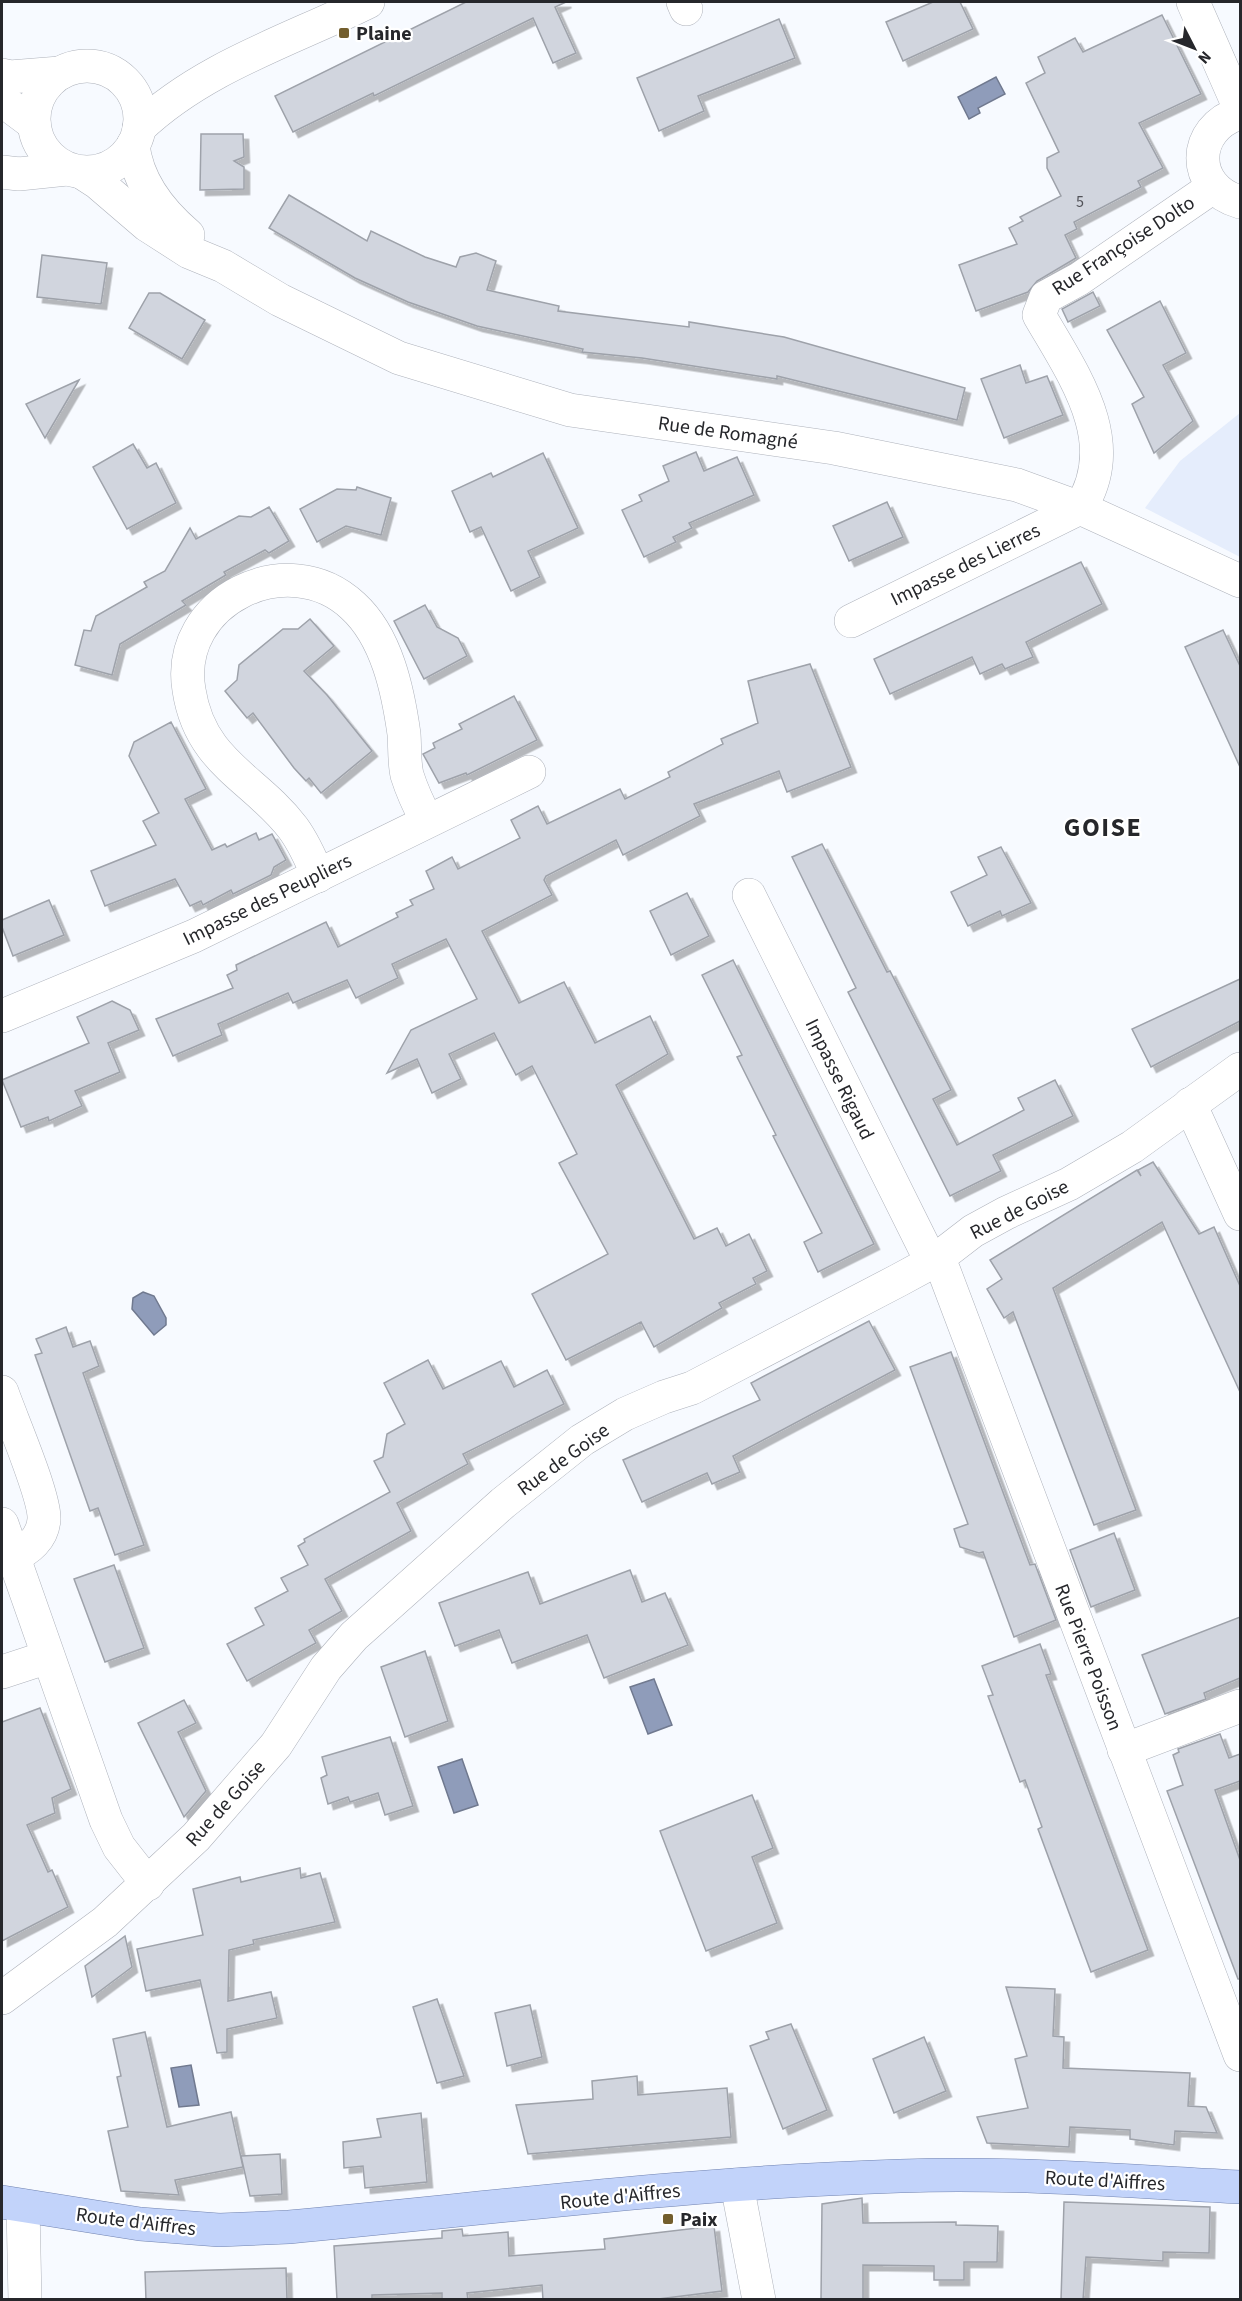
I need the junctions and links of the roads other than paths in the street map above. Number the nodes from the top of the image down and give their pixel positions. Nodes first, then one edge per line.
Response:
1 (368, 2) edge
2 (1193, 2) edge
3 (60, 73) junction
4 (2, 75) edge
5 (122, 79) junction
6 (201, 81) junction
7 (2, 100) edge
8 (1240, 109) edge
9 (1240, 113) edge
10 (34, 129) junction
11 (136, 137) junction
12 (74, 171) junction
13 (1227, 194) edge
14 (223, 266) junction
15 (1080, 508) junction
16 (1240, 581) edge
17 (851, 621) dead end
18 (529, 772) dead end
19 (427, 821) junction
20 (318, 876) junction
21 (749, 895) dead end
22 (2, 1016) edge
23 (1240, 1069) edge
24 (1190, 1104) junction
25 (1240, 1214) edge
26 (934, 1261) junction
27 (2, 1392) edge
28 (2, 1524) edge
29 (13, 1556) junction
30 (48, 1657) junction
31 (2, 1672) edge
32 (1240, 1706) edge
33 (1124, 1749) junction
34 (147, 1884) junction
35 (2, 1998) edge
36 (1240, 2055) edge
37 (737, 2185) junction
38 (1240, 2187) edge
39 (12, 2204) edge
40 (25, 2300) edge
41 (759, 2300) edge

1 - 6 street
2 - 8 street
3 - 4 street
3 - 5 street
3 - 10 street
5 - 6 street
5 - 11 street
6 - 11 street
7 - 10 street
9 - 13 street
10 - 12 street
10 - 12 street
11 - 12 street
11 - 14 street, Rue de Romagné
12 - 14 street, Rue de Romagné
13 - 15 street, Rue Françoise Dolto
14 - 15 street, Rue de Romagné
15 - 16 street, Rue de Romagné
15 - 17 street, Impasse des Lierres
18 - 19 street, Impasse des Peupliers
19 - 20 street, Impasse des Peupliers
19 - 20 street
20 - 22 street, Impasse des Peupliers
21 - 26 street, Impasse Rigaud
23 - 24 street, Rue de Goise
24 - 25 street
24 - 26 street, Rue de Goise
26 - 33 street, Rue Pierre Poisson
26 - 34 street, Rue de Goise
27 - 29 street
28 - 29 street
29 - 30 street
30 - 31 street
30 - 34 street
32 - 33 street
33 - 36 street, Rue Pierre Poisson
34 - 35 street, Rue de Goise
37 - 38 main road, Route d'Aiffres
37 - 39 main road, Route d'Aiffres
37 - 41 street
39 - 40 street

